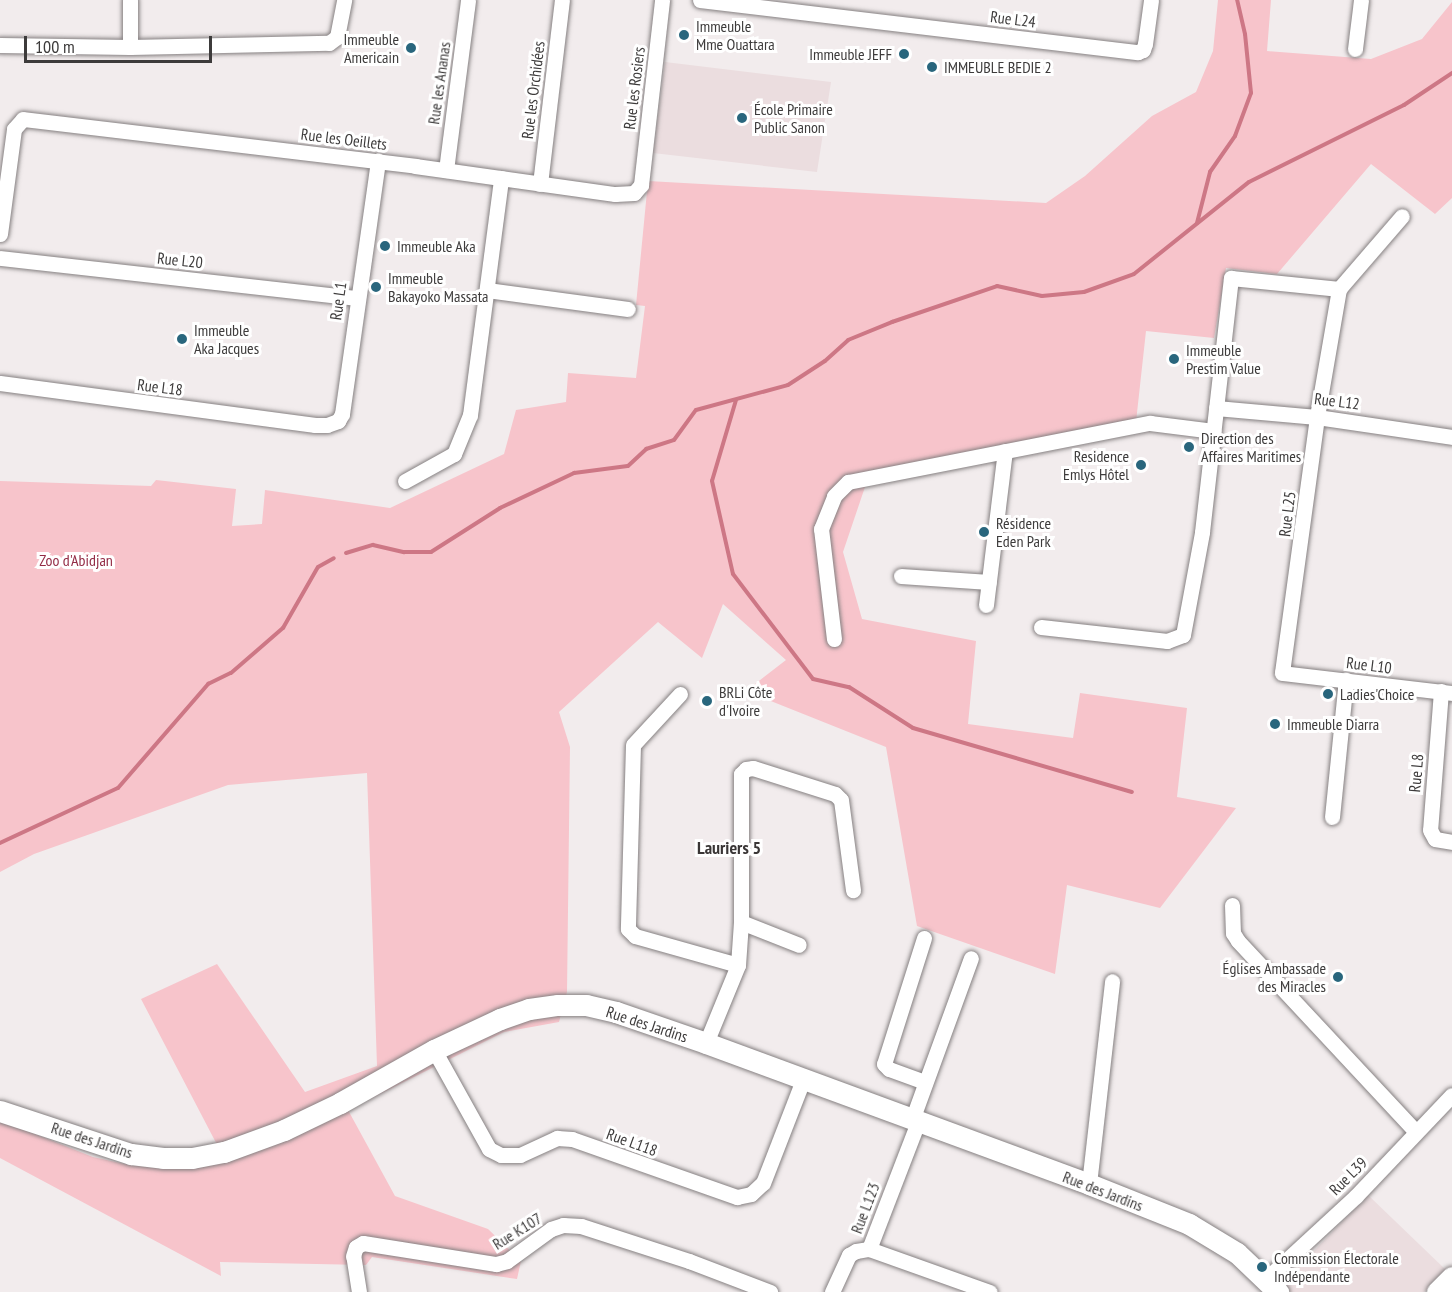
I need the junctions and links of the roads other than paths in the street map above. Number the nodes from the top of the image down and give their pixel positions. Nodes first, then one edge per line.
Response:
1 (130, 0) edge
2 (344, 0) edge
3 (468, 0) edge
4 (562, 0) edge
5 (663, 0) edge
6 (700, 0) edge
7 (1151, 0) edge
8 (1361, 0) edge
9 (797, 5) edge
10 (0, 45) edge
11 (130, 46) junction
12 (1355, 49) dead end
13 (378, 161) junction
14 (446, 170) junction
15 (501, 178) junction
16 (642, 180) joint
17 (540, 184) junction
18 (1402, 216) dead end
19 (0, 234) edge
20 (0, 258) edge
21 (1339, 289) junction
22 (487, 290) junction
23 (357, 298) junction
24 (628, 309) dead end
25 (0, 383) edge
26 (1216, 408) junction
27 (1317, 417) junction
28 (315, 425) joint
29 (1213, 431) junction
30 (1452, 437) edge
31 (1005, 451) junction
32 (405, 481) dead end
33 (901, 576) dead end
34 (989, 582) junction
35 (986, 605) dead end
36 (1041, 627) dead end
37 (834, 639) dead end
38 (1282, 673) joint
39 (1346, 680) junction
40 (1447, 692) edge
41 (680, 694) dead end
42 (1332, 817) dead end
43 (1452, 842) edge
44 (853, 890) dead end
45 (1232, 905) dead end
46 (741, 922) junction
47 (924, 938) dead end
48 (799, 945) dead end
49 (971, 958) dead end
50 (738, 965) junction
51 (1112, 981) dead end
52 (706, 1043) junction
53 (434, 1050) junction
54 (803, 1080) junction
55 (925, 1082) junction
56 (1452, 1095) edge
57 (0, 1111) edge
58 (915, 1121) junction
59 (1416, 1132) junction
60 (1089, 1184) junction
61 (869, 1249) junction
62 (1452, 1277) edge
63 (1272, 1286) edge
64 (359, 1292) edge
65 (770, 1292) edge
66 (832, 1292) edge
67 (990, 1292) edge
68 (1437, 1292) edge

1 - 11 street
2 - 11 street
3 - 14 street, Rue les Ananas
4 - 17 street, Rue les Orchidées
5 - 16 street, Rue les Rosiers
6 - 9 street, Rue L24
7 - 9 street, Rue L24
8 - 12 street
10 - 11 street
13 - 14 street, Rue les Oeillets
13 - 19 street, Rue les Oeillets
13 - 23 street, Rue L1
14 - 15 street, Rue les Oeillets
15 - 17 street, Rue les Oeillets
15 - 22 street
16 - 17 street, Rue les Oeillets
18 - 21 street
20 - 23 street, Rue L20
21 - 26 street
21 - 27 street, Rue L25
22 - 24 street
22 - 32 street
23 - 28 street, Rue L1
25 - 28 street, Rue L18
26 - 27 street, Rue L12
26 - 29 street
27 - 30 street, Rue L12
27 - 38 street, Rue L25
29 - 31 street
29 - 36 street
31 - 34 street
31 - 37 street
33 - 34 street
34 - 35 street
38 - 39 street, Rue L10
39 - 40 street, Rue L10
39 - 42 street
40 - 43 street, Rue L8
41 - 50 street
44 - 46 street
45 - 59 street
46 - 48 street
46 - 50 street
47 - 55 street
49 - 55 street, Rue L123
50 - 52 street
51 - 60 street
52 - 53 main road, Rue des Jardins
52 - 54 main road, Rue des Jardins
53 - 54 street, Rue L118
53 - 57 main road, Rue des Jardins
54 - 58 main road, Rue des Jardins
55 - 58 street, Rue L123
56 - 59 street, Rue L39
58 - 60 main road, Rue des Jardins
58 - 61 street, Rue L123
59 - 63 street, Rue L39
60 - 63 main road, Rue des Jardins
61 - 66 street, Rue L123
61 - 67 street
62 - 68 main road
64 - 65 street, Rue K107

